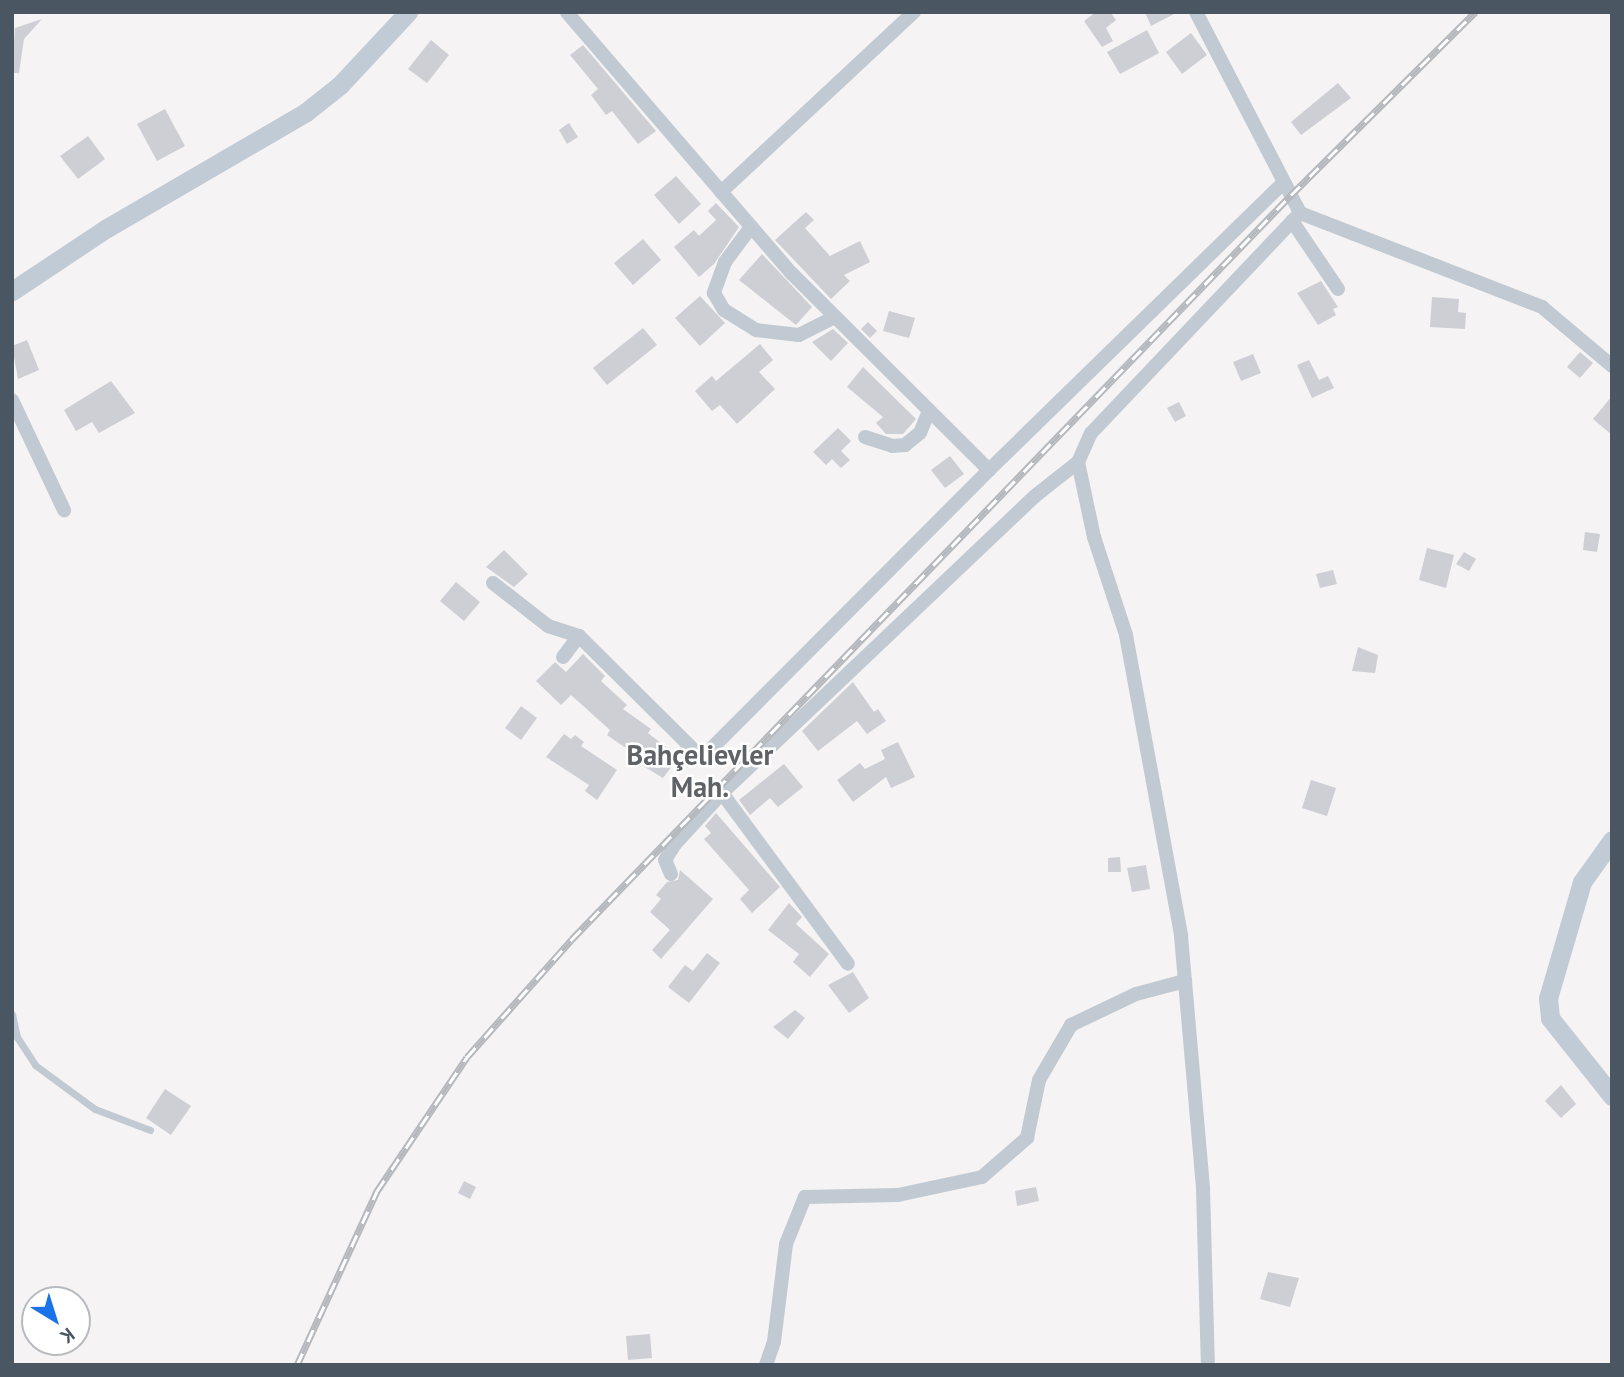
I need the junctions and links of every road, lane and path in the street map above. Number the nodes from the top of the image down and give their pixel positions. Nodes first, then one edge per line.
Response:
1 (408, 12) edge
2 (567, 12) edge
3 (914, 12) edge
4 (1196, 12) edge
5 (1284, 182) junction
6 (722, 192) junction
7 (1296, 217) junction
8 (751, 227) junction
9 (1338, 289) dead end
10 (12, 291) edge
11 (835, 317) junction
12 (1612, 366) edge
13 (12, 400) edge
14 (929, 411) junction
15 (865, 438) dead end
16 (1078, 462) junction
17 (989, 470) junction
18 (64, 510) dead end
19 (493, 583) dead end
20 (579, 636) junction
21 (563, 657) dead end
22 (722, 793) junction
23 (1612, 840) edge
24 (671, 874) dead end
25 (848, 964) dead end
26 (1185, 981) junction
27 (12, 1014) edge
28 (1612, 1096) edge
29 (150, 1130) dead end
30 (766, 1365) edge
31 (1208, 1365) edge

1 - 10 street
2 - 6 street
3 - 6 street
4 - 5 street
5 - 7 street
5 - 17 street
6 - 8 street
7 - 9 street
7 - 12 street
7 - 16 street
8 - 11 street
8 - 11 street
11 - 14 street
13 - 18 street
14 - 15 street
14 - 17 street
16 - 22 street
16 - 26 street
17 - 20 street
19 - 20 street
20 - 21 street
22 - 24 street
22 - 25 street
23 - 28 street
26 - 30 street
26 - 31 street
27 - 29 lane

